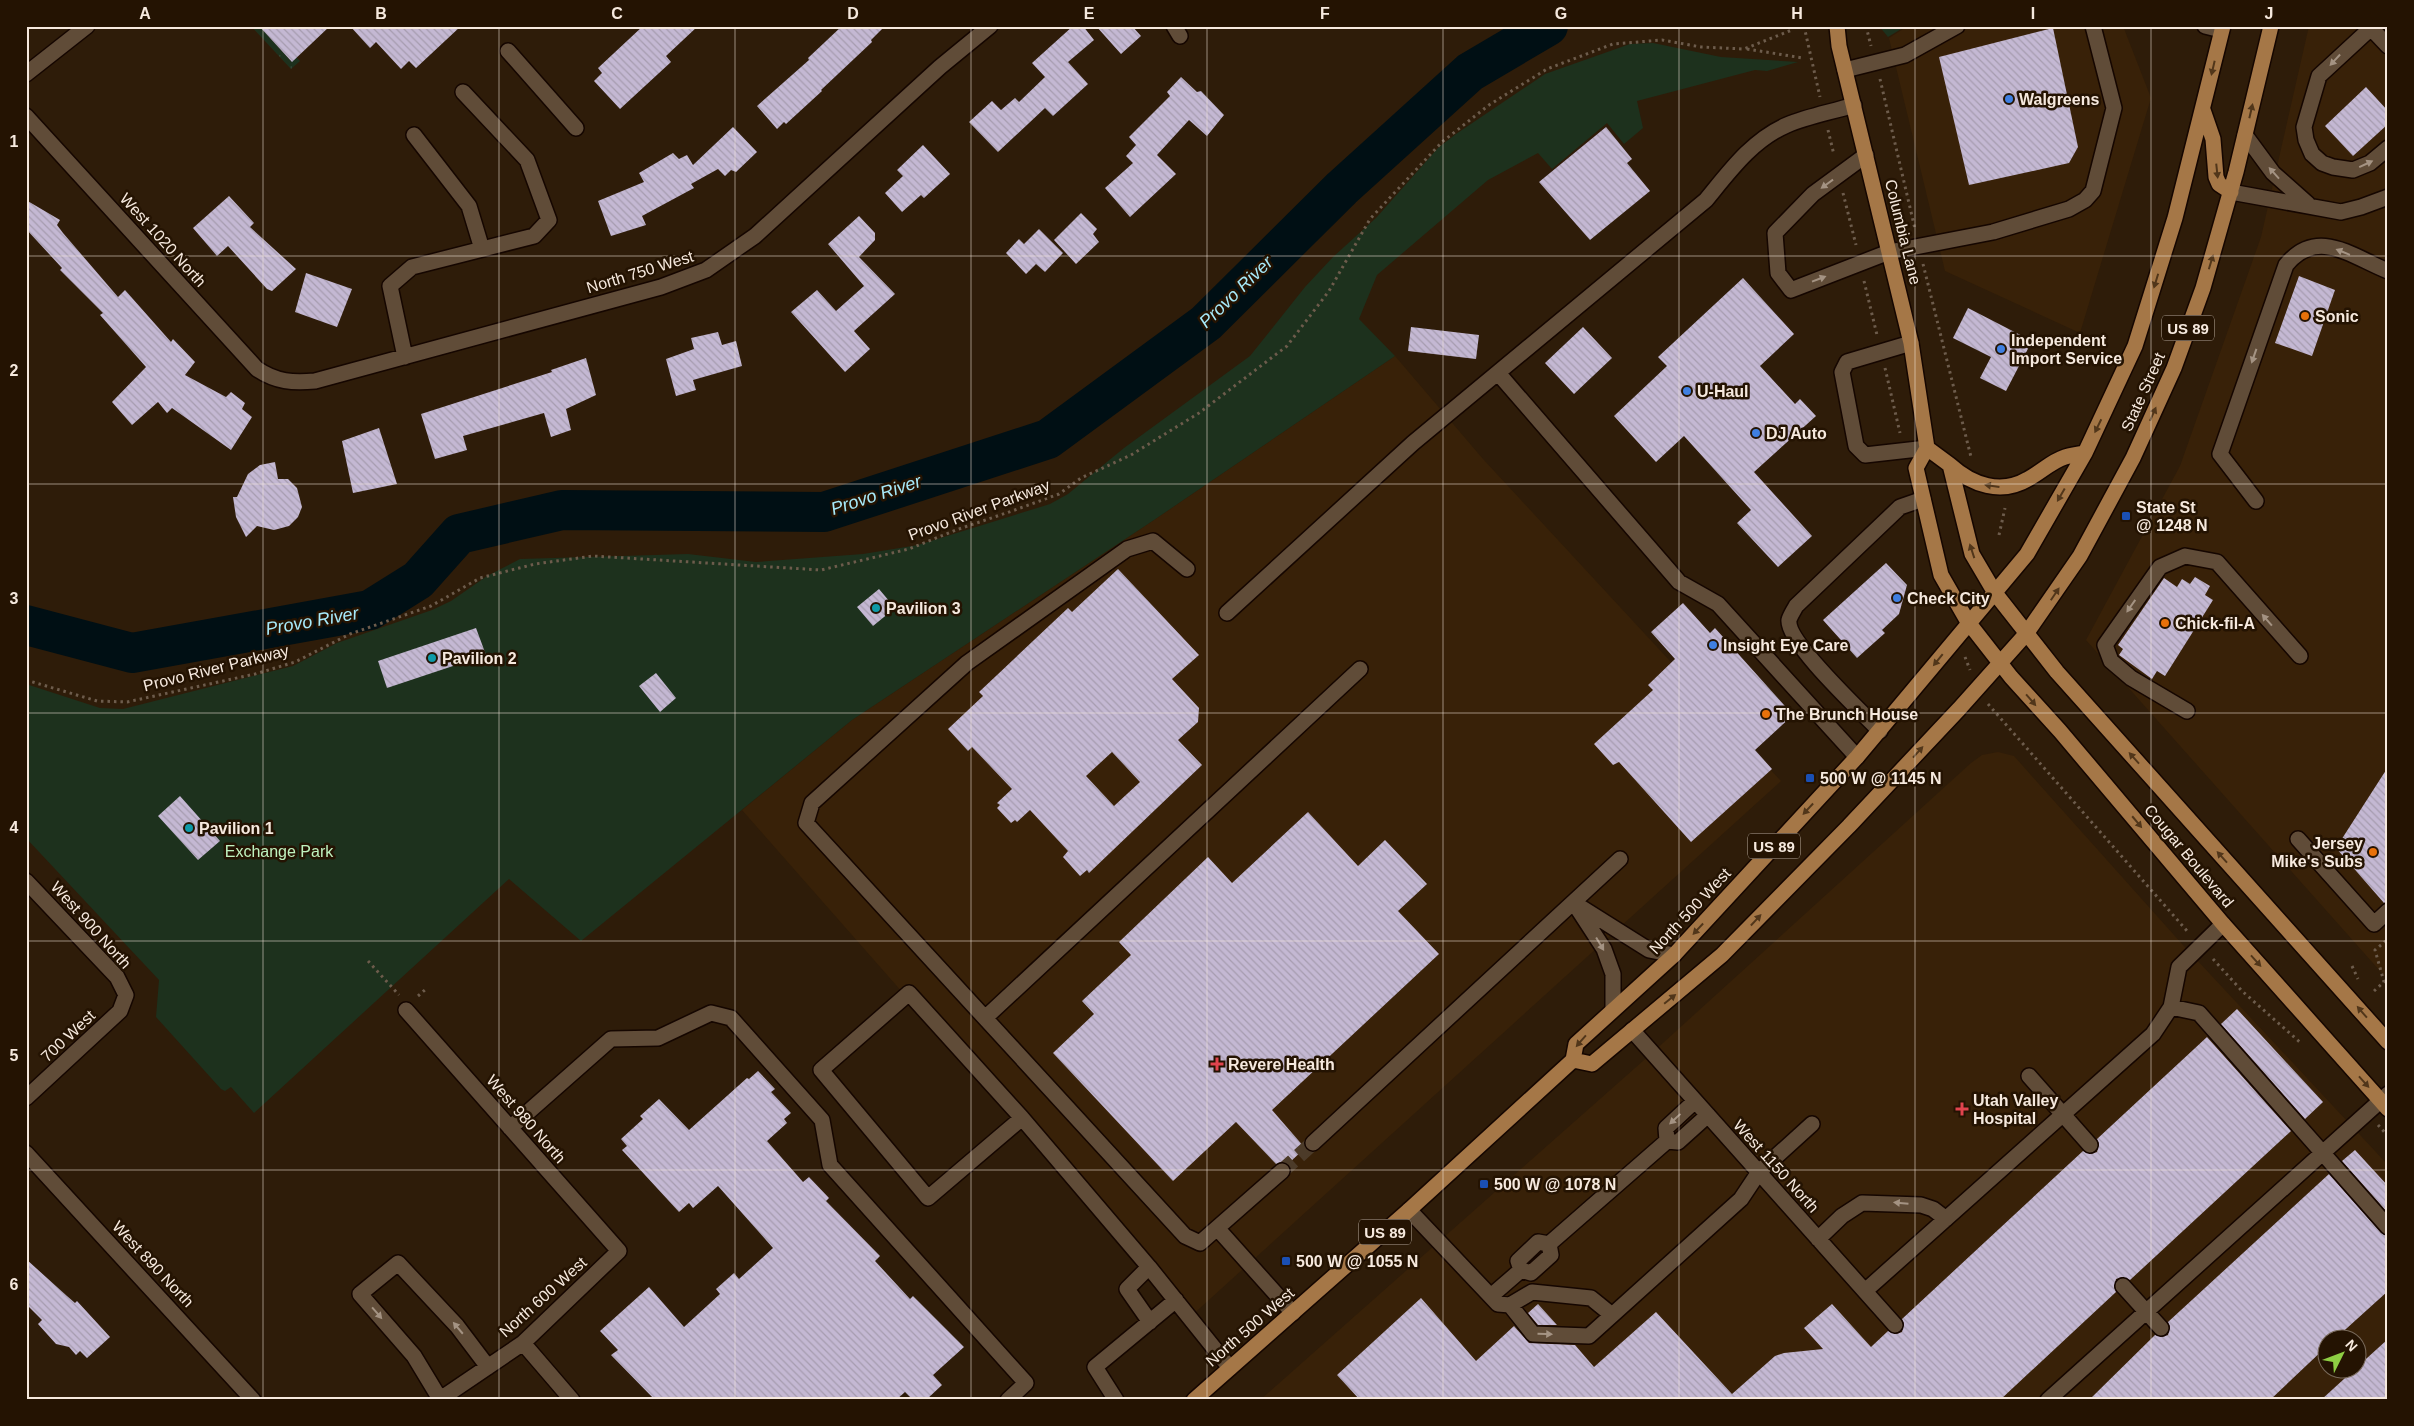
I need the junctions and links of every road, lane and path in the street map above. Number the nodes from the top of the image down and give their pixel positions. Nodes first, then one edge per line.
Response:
1 (87, 26) edge
2 (990, 26) edge
3 (1804, 26) edge
4 (1837, 26) edge
5 (1866, 26) edge
6 (1957, 26) edge
7 (2093, 26) edge
8 (2205, 26) edge
9 (2271, 26) edge
10 (2370, 27) edge
11 (2222, 28) edge
12 (1792, 30) dead end
13 (1807, 44) dead end
14 (2388, 46) edge
15 (1744, 49) junction
16 (508, 51) dead end
17 (1803, 58) dead end
18 (1876, 62) junction
19 (1845, 70) junction
20 (26, 74) edge
21 (463, 92) dead end
22 (1854, 105) junction
23 (2203, 110) junction
24 (26, 116) edge
25 (576, 128) dead end
26 (414, 135) dead end
27 (2245, 135) junction
28 (2388, 148) edge
29 (1866, 155) junction
30 (2231, 192) junction
31 (2388, 197) edge
32 (2309, 205) junction
33 (1919, 246) junction
34 (482, 249) junction
35 (1889, 252) junction
36 (2388, 271) edge
37 (1911, 343) junction
38 (405, 357) junction
39 (1498, 373) junction
40 (280, 380) joint
41 (1927, 448) junction
42 (2085, 453) junction
43 (1975, 462) dead end
44 (1950, 466) junction
45 (1923, 499) junction
46 (2256, 501) dead end
47 (2005, 508) dead end
48 (1999, 535) dead end
49 (1186, 569) dead end
50 (1995, 594) junction
51 (1227, 614) dead end
52 (1968, 622) junction
53 (2026, 634) junction
54 (2300, 656) dead end
55 (2000, 662) junction
56 (1360, 669) dead end
57 (26, 680) edge
58 (2187, 711) dead end
59 (1880, 731) junction
60 (1857, 757) junction
61 (2298, 839) dead end
62 (1620, 859) dead end
63 (26, 881) edge
64 (1574, 902) junction
65 (2388, 912) edge
66 (2223, 924) junction
67 (2387, 940) edge
68 (1674, 955) junction
69 (368, 961) dead end
70 (392, 988) dead end
71 (2374, 991) dead end
72 (126, 995) joint
73 (2171, 1007) junction
74 (1613, 1009) junction
75 (406, 1010) dead end
76 (985, 1018) junction
77 (1632, 1030) junction
78 (2388, 1042) edge
79 (1573, 1060) junction
80 (2029, 1076) dead end
81 (26, 1098) edge
82 (1695, 1101) junction
83 (2385, 1101) edge
84 (2062, 1115) junction
85 (1708, 1116) junction
86 (1022, 1118) junction
87 (1812, 1124) dead end
88 (510, 1128) junction
89 (1667, 1141) junction
90 (1313, 1142) tunnel mouth
91 (2090, 1145) dead end
92 (26, 1153) edge
93 (2322, 1153) junction
94 (1282, 1170) tunnel mouth
95 (1758, 1172) junction
96 (1409, 1210) junction
97 (1946, 1219) junction
98 (2388, 1227) edge
99 (1217, 1228) junction
100 (1818, 1239) junction
101 (619, 1251) joint
102 (1149, 1267) junction
103 (2123, 1286) dead end
104 (1865, 1291) junction
105 (1491, 1296) junction
106 (1176, 1300) junction
107 (1510, 1305) junction
108 (2146, 1312) junction
109 (1293, 1313) junction
110 (1612, 1315) junction
111 (1150, 1322) junction
112 (1895, 1325) dead end
113 (2161, 1328) dead end
114 (524, 1343) junction
115 (488, 1367) junction
116 (1230, 1368) junction
117 (440, 1399) edge
118 (253, 1400) edge
119 (572, 1400) edge
120 (1008, 1400) edge
121 (1116, 1400) edge
122 (1194, 1400) edge
123 (2048, 1400) edge

1 - 20 street
2 - 38 street, North 750 West
3 - 13 path
4 - 19 main road, Columbia Lane
5 - 18 path
6 - 18 street
7 - 33 street
8 - 11 street
27 -> 9 main road, State Street / US 89
10 - 14 street
10 -> 28 street
11 -> 23 main road, US 89
12 - 15 path, Provo River Parkway
15 - 17 path
15 - 57 path, Provo River Parkway
16 - 25 street
18 - 19 street
18 - 33 path
19 - 22 main road, Columbia Lane
21 - 34 street
22 - 29 main road, Columbia Lane
22 - 39 street
23 -> 30 main road
23 -> 42 main road, State Street / US 89
24 - 40 street, West 1020 North
26 - 34 street
27 - 30 main road, State Street / US 89
32 -> 27 street
29 - 35 main road, Columbia Lane
29 -> 35 street
30 - 32 street
53 -> 30 main road, State Street / US 89
31 - 32 street
33 - 35 street
33 - 43 path
34 - 38 street
35 - 37 main road, Columbia Lane
36 -> 46 street
37 - 41 main road, Columbia Lane
37 - 41 street
38 - 40 street, North 750 West
39 - 51 street
39 - 60 street
41 - 44 main road
41 - 45 main road
42 -> 44 main road
42 -> 50 main road, State Street / US 89
50 -> 44 main road
45 - 52 main road
45 - 59 street
47 - 48 path
49 - 76 street
50 - 52 main road, US 89
50 - 53 main road, Cougar Boulevard
52 - 55 main road, Cougar Boulevard
52 -> 59 main road, North 500 West / US 89
53 - 55 main road, US 89
78 -> 53 main road, Cougar Boulevard
54 -> 58 street
55 -> 66 main road, Cougar Boulevard
77 -> 55 main road, US 89
56 - 76 street
59 - 60 main road, North 500 West / US 89
60 -> 68 main road, North 500 West / US 89
61 - 65 street
62 - 64 street
63 - 72 street, West 900 North
64 - 68 street
64 -> 74 street
64 - 90 street
66 - 73 street
66 -> 83 main road, Cougar Boulevard
67 - 71 path
68 - 74 main road, North 500 West / US 89
69 - 70 path
72 - 81 street, 700 West
73 - 84 street
73 - 93 street
74 -> 79 main road, North 500 West / US 89
75 - 88 street, West 980 North
76 - 99 street
77 - 79 main road, US 89
77 - 82 street, West 1150 North
79 - 96 main road, North 500 West / US 89
80 - 84 street
82 - 85 street, West 1150 North
82 -> 89 street
83 - 93 street
84 - 91 street
84 - 97 street
85 - 89 street
85 - 95 street, West 1150 North
86 - 86 street
86 - 102 street
87 - 95 street
88 - 101 street, West 980 North
88 - 120 street
89 - 105 street
92 - 118 street, West 890 North
93 - 98 street
93 - 108 street
94 - 99 street
95 - 100 street, West 1150 North
95 - 110 street
96 - 105 street
96 - 109 main road, North 500 West / US 89
97 -> 100 street
97 - 104 street
99 - 109 street
100 - 104 street, West 1150 North
101 - 114 street, North 600 West
102 - 106 street
102 - 111 street
103 - 108 street
104 - 112 street, West 1150 North
105 - 107 street
106 - 111 street
106 - 116 street
107 - 110 street
107 -> 110 street
108 - 113 street
108 - 123 street
109 - 116 main road, North 500 West / US 89
111 - 121 street
114 - 115 street, North 600 West
114 - 119 street
115 - 117 street, North 600 West
115 -> 117 street
116 - 122 main road, North 500 West / US 89

